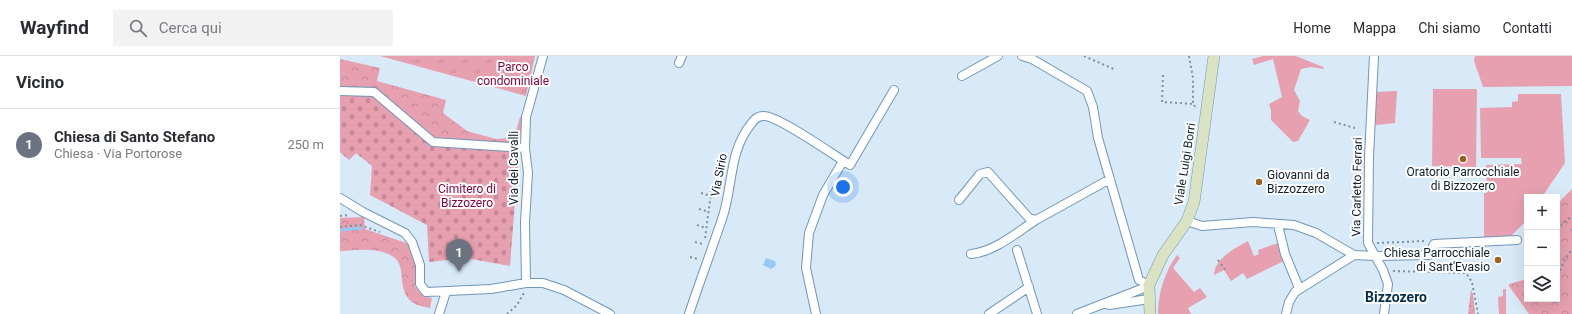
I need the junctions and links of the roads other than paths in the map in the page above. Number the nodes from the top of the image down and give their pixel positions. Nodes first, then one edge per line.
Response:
1 (543, 56) edge
2 (998, 56) edge
3 (1022, 56) edge
4 (1214, 56) edge
5 (1374, 56) edge
6 (962, 76) dead end
7 (894, 90) dead end
8 (340, 91) edge
9 (526, 148) junction
10 (843, 161) junction
11 (1110, 179) junction
12 (340, 198) edge
13 (959, 200) dead end
14 (1036, 220) junction
15 (1187, 221) junction
16 (1278, 225) junction
17 (1517, 240) dead end
18 (1017, 250) dead end
19 (971, 254) dead end
20 (1354, 255) junction
21 (1375, 256) junction
22 (527, 283) junction
23 (1149, 285) junction
24 (1029, 287) junction
25 (1300, 288) junction
26 (446, 292) junction
27 (1149, 299) junction
28 (1096, 306) junction
29 (439, 314) edge
30 (610, 314) edge
31 (689, 314) edge
32 (816, 314) edge
33 (989, 314) edge
34 (1037, 314) edge
35 (1077, 314) edge
36 (1150, 314) edge
37 (1286, 314) edge
38 (1384, 314) edge

1 - 9 street, Via dei Cavalli
2 - 6 street
3 - 11 street
4 - 15 main road, Viale Luigi Borri
5 - 21 street, Via Carletto Ferrari
7 - 10 street
8 - 9 street
9 - 22 street, Via dei Cavalli
10 - 31 street, Via Sirio
10 - 32 street
11 - 14 street
11 - 23 street
12 - 26 street
13 - 14 street
14 - 19 street
15 - 16 street
15 - 23 main road, Viale Luigi Borri
16 - 20 street
16 - 25 street
17 - 21 street
18 - 24 street
20 - 21 street
20 - 25 street
21 - 38 street, Via Carletto Ferrari
22 - 26 street
22 - 30 street
23 - 27 main road, Viale Luigi Borri
23 - 28 street
24 - 33 street
24 - 34 street
25 - 37 street
26 - 29 street
27 - 28 street
27 - 36 main road, Viale Luigi Borri
28 - 35 street

